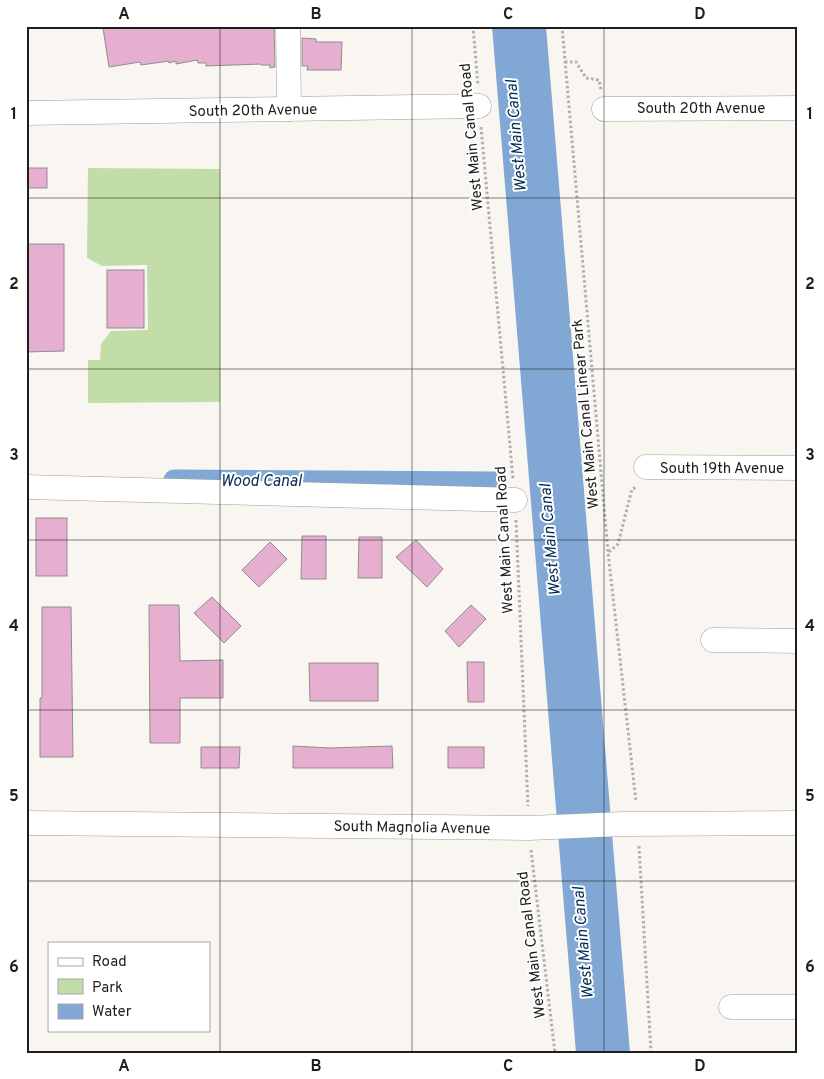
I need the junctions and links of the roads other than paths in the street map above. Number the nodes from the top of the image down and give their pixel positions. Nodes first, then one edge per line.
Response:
1 (288, 26) edge
2 (480, 106) road end
3 (798, 108) edge
4 (289, 109) junction
5 (604, 109) dead end
6 (26, 113) edge
7 (798, 468) edge
8 (644, 476) road end
9 (26, 487) edge
10 (515, 500) road end
11 (713, 640) dead end
12 (798, 641) edge
13 (26, 823) edge
14 (798, 823) edge
15 (731, 1007) dead end
16 (798, 1007) edge

1 - 4 street
2 - 4 street, South 20th Avenue
3 - 5 street, South 20th Avenue
4 - 6 street, South 20th Avenue
7 - 8 street, South 19th Avenue
9 - 10 street
11 - 12 street
13 - 14 street, South Magnolia Avenue
15 - 16 street

